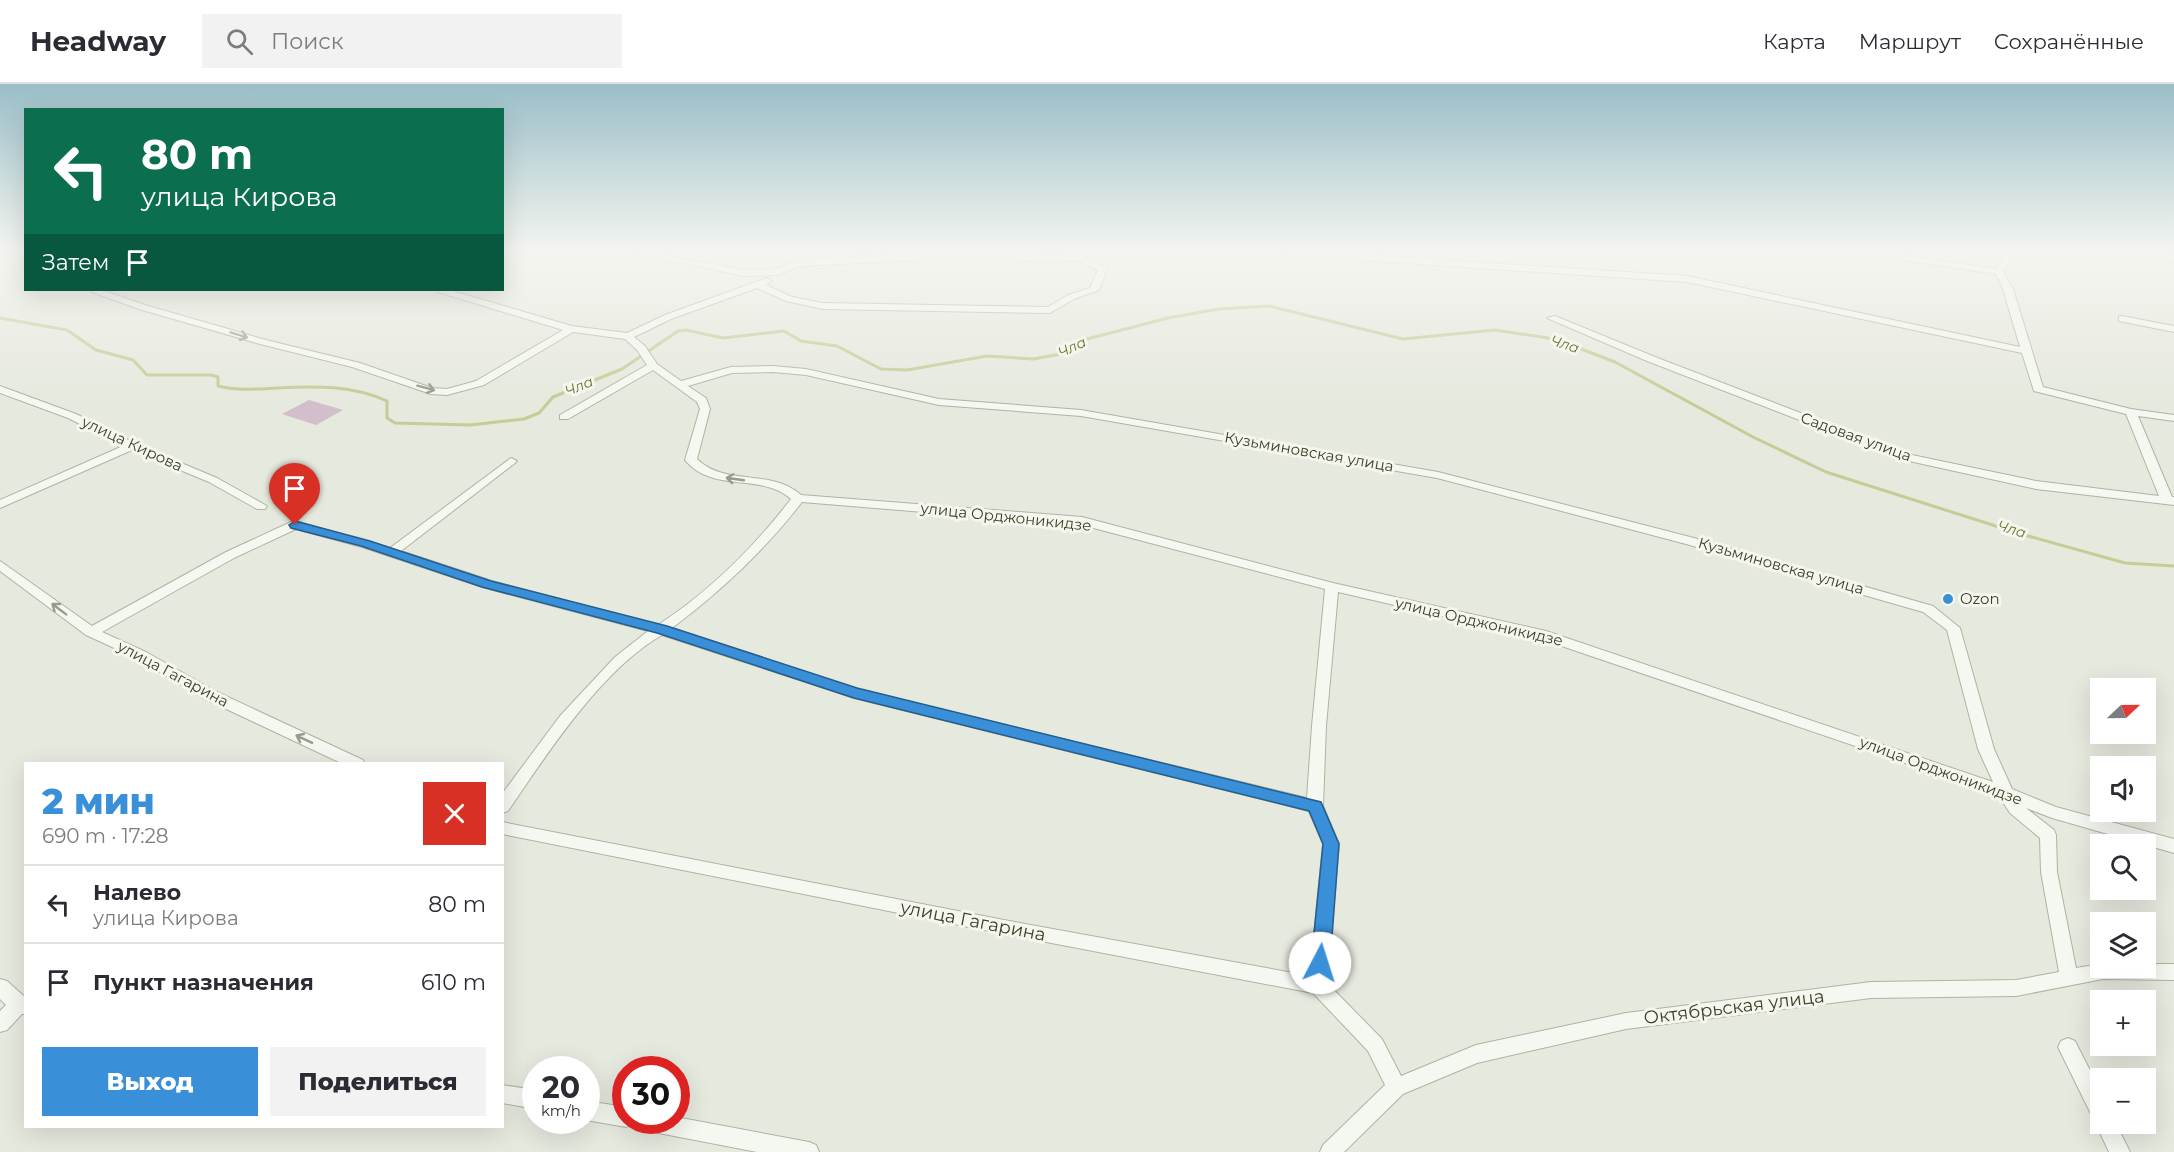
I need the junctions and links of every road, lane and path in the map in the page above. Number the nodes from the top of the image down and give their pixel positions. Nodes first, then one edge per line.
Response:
1 (125, 301) edge
2 (477, 301) edge
3 (713, 301) edge
4 (798, 301) edge
5 (1065, 301) edge
6 (1790, 301) edge
7 (2012, 301) edge
8 (1552, 318) dead end
9 (2122, 319) dead end
10 (571, 329) junction
11 (2174, 329) edge
12 (627, 336) junction
13 (2027, 351) junction
14 (653, 366) junction
15 (679, 385) junction
16 (0, 389) edge
17 (2132, 412) junction
18 (564, 417) dead end
19 (2174, 418) edge
20 (132, 446) junction
21 (511, 461) dead end
22 (795, 495) junction
23 (2170, 500) edge
24 (0, 504) edge
25 (261, 506) dead end
26 (392, 552) junction
27 (0, 565) edge
28 (1332, 587) junction
29 (662, 630) junction
30 (90, 632) junction
31 (354, 762) edge
32 (2006, 794) junction
33 (504, 804) edge
34 (1315, 806) junction
35 (504, 828) edge
36 (2174, 846) edge
37 (2174, 972) edge
38 (2068, 978) junction
39 (1318, 986) junction
40 (0, 987) edge
41 (22, 1006) edge
42 (0, 1024) edge
43 (2068, 1047) dead end
44 (1396, 1087) junction
45 (2090, 1092) edge
46 (504, 1094) edge
47 (522, 1098) edge
48 (690, 1129) edge
49 (2111, 1134) edge
50 (809, 1152) edge
51 (1330, 1152) edge
52 (2120, 1152) edge

1 -> 10 street
2 - 10 street
3 - 12 street
4 - 5 street
6 - 13 street
7 - 13 street
8 - 23 street, Садовая улица
9 - 11 street
10 - 12 street
12 - 14 street, улица Орджоникидзе
13 - 17 street
14 - 15 street, улица Орджоникидзе
14 - 18 street
22 -> 15 street, улица Орджоникидзе
15 - 32 street, Кузьминовская улица
16 - 20 street, улица Кирова
17 - 19 street
17 - 23 street
20 - 24 street
20 - 25 street, улица Кирова
21 - 26 street
22 - 28 street, улица Орджоникидзе
22 - 29 street
26 - 29 street
26 - 30 street
30 -> 27 street, улица Гагарина
28 - 32 street, улица Орджоникидзе
28 - 34 street
29 - 33 street
29 - 34 street
31 -> 30 street, улица Гагарина
32 - 36 street, улица Орджоникидзе
32 - 38 street
34 - 39 street
35 - 39 street, улица Гагарина
37 - 38 street, Октябрьская улица
38 - 44 street, Октябрьская улица
39 - 44 street
40 - 41 street
41 - 42 street
43 - 45 street
44 - 51 street, Октябрьская улица
46 - 47 street
48 - 50 street
49 - 52 street

